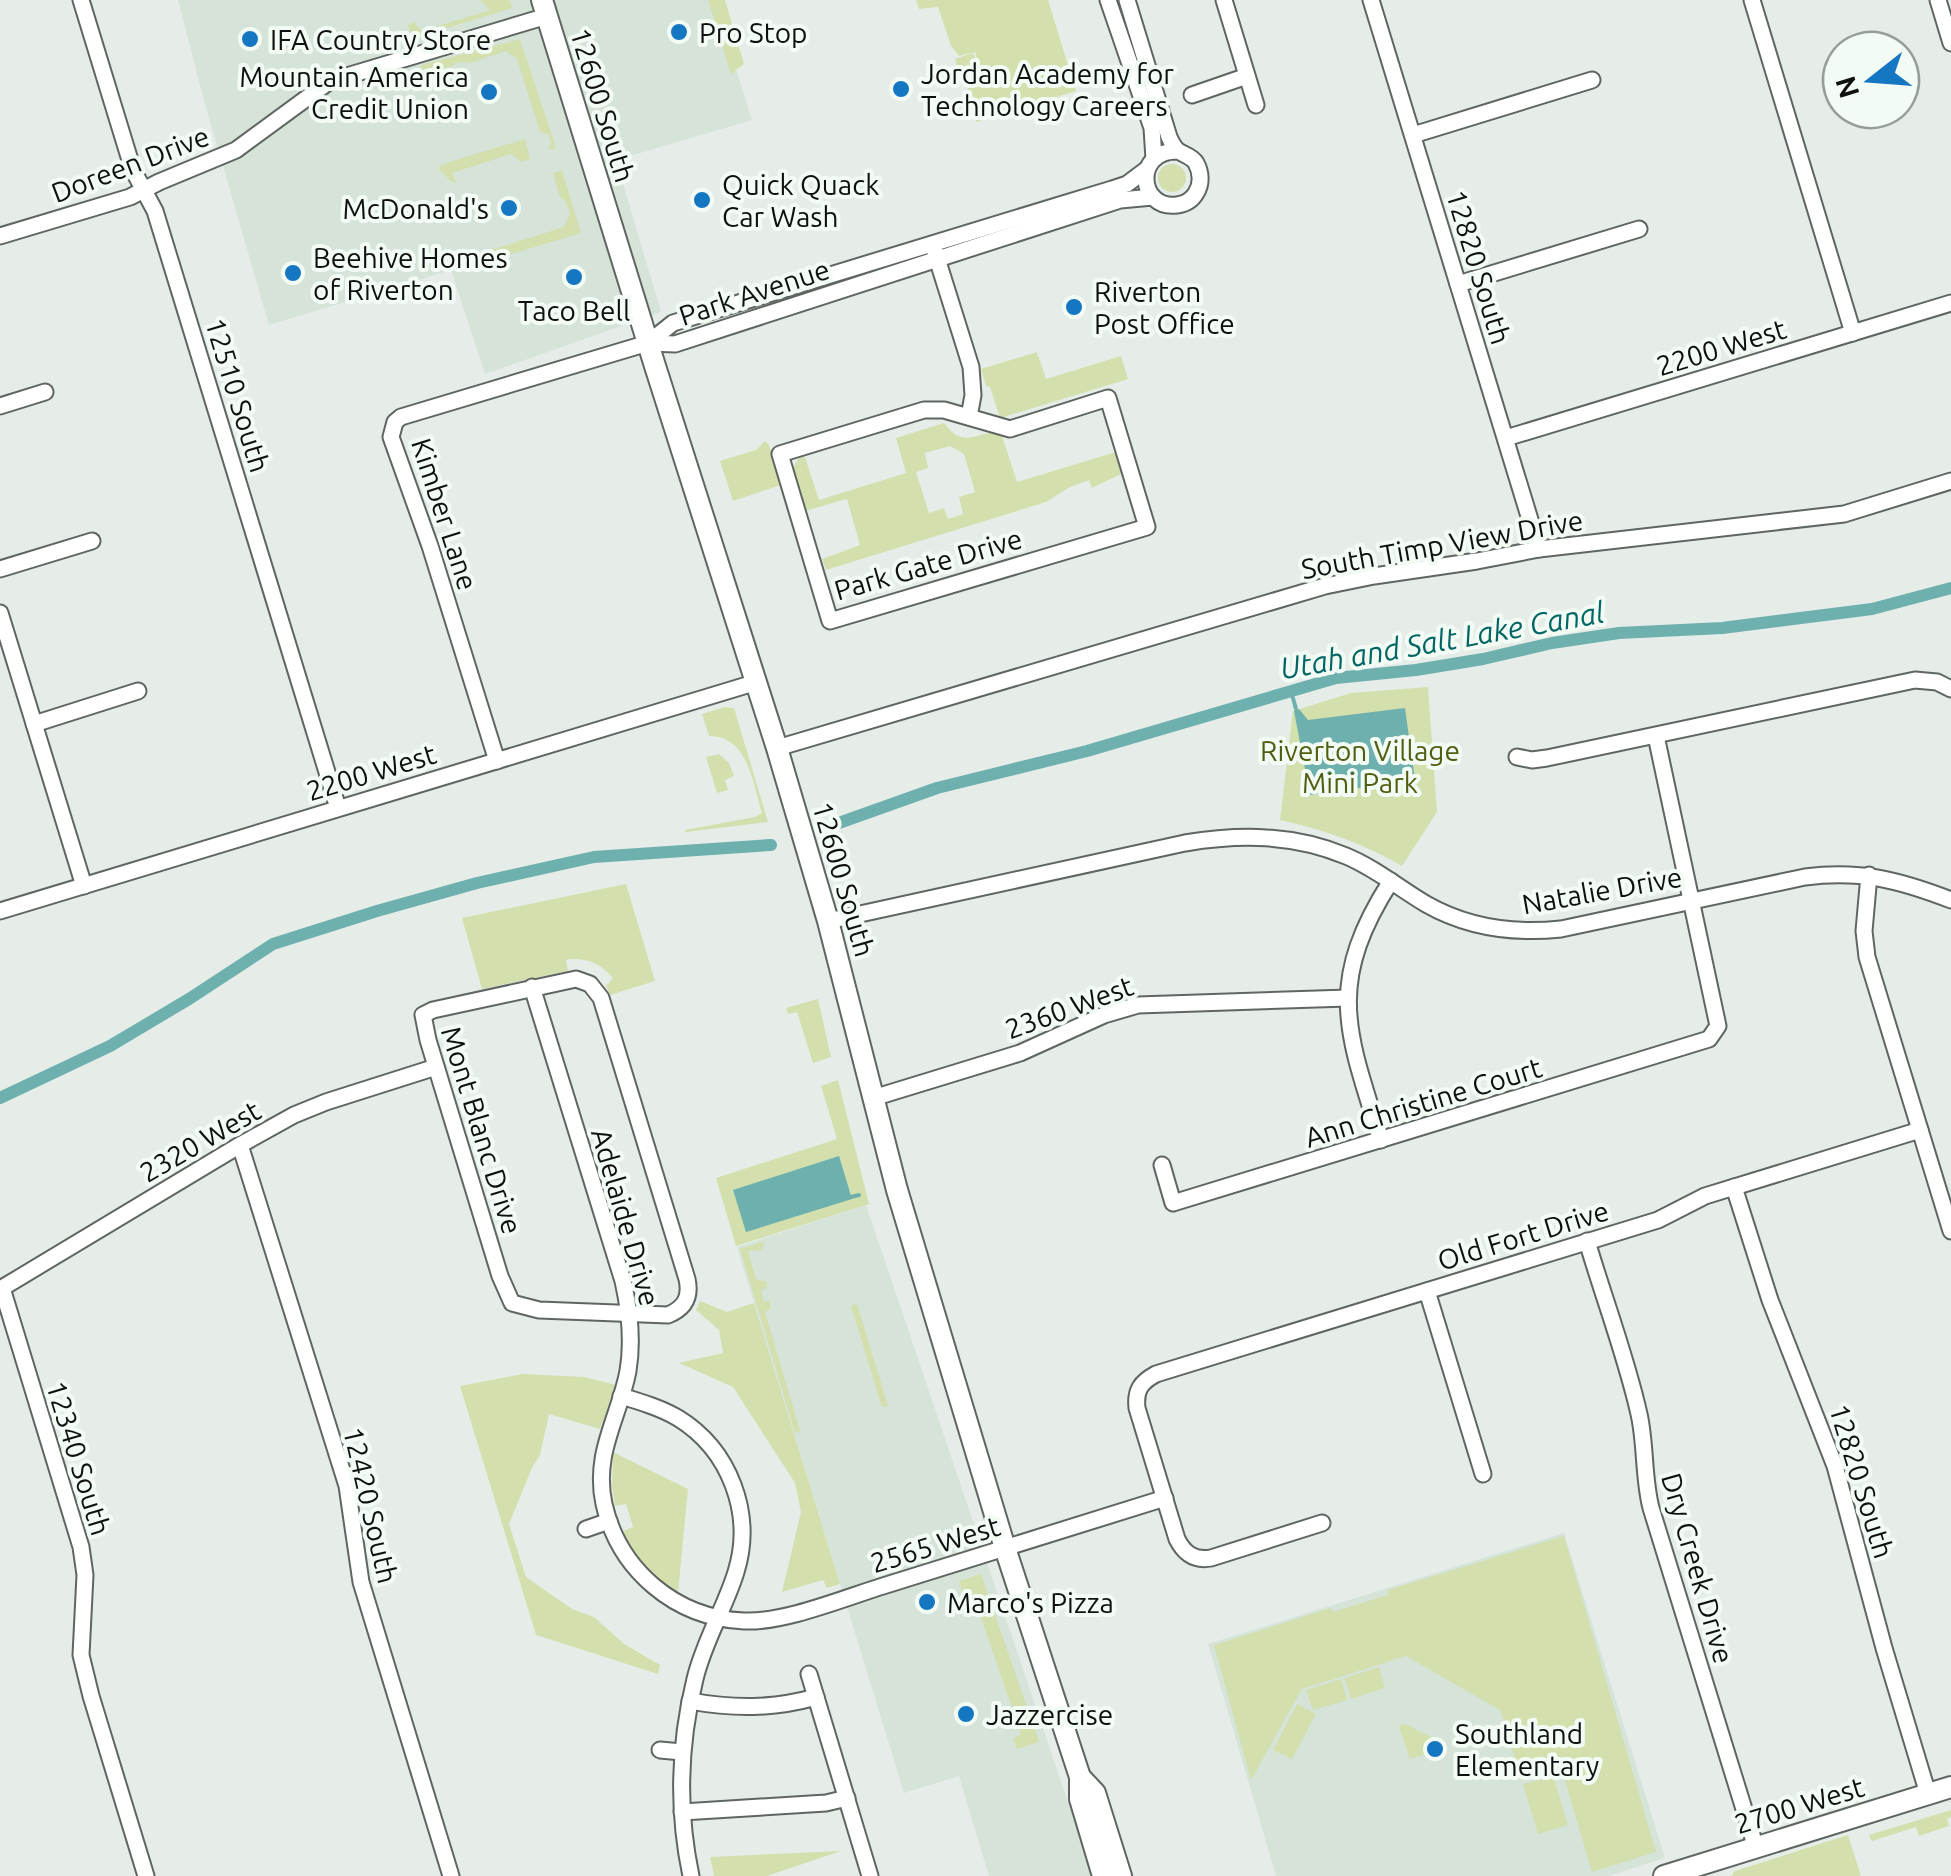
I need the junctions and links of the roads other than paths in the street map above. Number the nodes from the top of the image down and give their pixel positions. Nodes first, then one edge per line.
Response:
1 (81, 0) edge
2 (1108, 0) edge
3 (1129, 0) edge
4 (1224, 0) edge
5 (1371, 0) edge
6 (1752, 0) edge
7 (1938, 0) edge
8 (544, 8) edge
9 (1951, 43) edge
10 (1247, 76) junction
11 (1592, 80) dead end
12 (1192, 94) dead end
13 (1256, 105) dead end
14 (1413, 135) junction
15 (1178, 151) junction
16 (1150, 164) junction
17 (144, 190) junction
18 (1154, 198) junction
19 (1640, 229) dead end
20 (0, 236) edge
21 (932, 242) junction
22 (938, 260) junction
23 (1458, 284) junction
24 (1951, 303) edge
25 (1853, 333) junction
26 (648, 343) junction
27 (45, 392) dead end
28 (0, 406) edge
29 (968, 417) junction
30 (1506, 438) junction
31 (1951, 481) edge
32 (92, 542) dead end
33 (1539, 549) junction
34 (0, 569) edge
35 (0, 613) edge
36 (757, 682) junction
37 (1951, 689) edge
38 (138, 691) dead end
39 (34, 724) junction
40 (1656, 736) junction
41 (778, 748) junction
42 (1517, 757) dead end
43 (497, 761) junction
44 (338, 808) junction
45 (1869, 876) junction
46 (1391, 881) junction
47 (84, 886) junction
48 (1951, 900) edge
49 (1690, 901) junction
50 (0, 911) edge
51 (828, 921) junction
52 (532, 987) junction
53 (1348, 998) junction
54 (436, 1067) junction
55 (873, 1098) junction
56 (1920, 1130) junction
57 (1380, 1140) junction
58 (240, 1145) junction
59 (1162, 1165) dead end
60 (1734, 1187) junction
61 (1951, 1232) edge
62 (1587, 1242) junction
63 (2, 1288) edge
64 (1427, 1290) junction
65 (630, 1314) junction
66 (621, 1396) junction
67 (1483, 1474) dead end
68 (1165, 1498) junction
69 (609, 1522) junction
70 (1322, 1524) dead end
71 (586, 1529) dead end
72 (1004, 1548) junction
73 (717, 1617) junction
74 (809, 1674) dead end
75 (816, 1697) junction
76 (690, 1701) junction
77 (660, 1750) dead end
78 (682, 1752) junction
79 (1080, 1777) junction
80 (1951, 1787) edge
81 (1928, 1794) junction
82 (847, 1798) junction
83 (682, 1812) junction
84 (1756, 1848) junction
85 (1708, 1870) edge
86 (146, 1876) edge
87 (451, 1876) edge
88 (691, 1876) edge
89 (870, 1876) edge
90 (1104, 1876) edge
91 (1121, 1876) edge
92 (1664, 1876) edge

1 - 17 street, 12510 South
2 - 16 street
3 - 15 street, Park Avenue
4 - 10 street
5 - 14 street, 12820 South
6 - 25 street
7 - 9 street
8 - 17 street, Doreen Drive
8 - 26 main road, 12600 South
10 - 12 street
10 - 13 street
11 - 14 street
14 - 23 street, 12820 South
15 - 16 street, Park Avenue
15 - 18 street, Park Avenue
16 - 18 street
16 - 21 street, Park Avenue
17 - 20 street, Doreen Drive
17 - 44 street, 12510 South
18 - 22 street, Park Avenue
19 - 23 street
21 - 22 street
21 - 26 street, Park Avenue
22 - 26 street, Park Avenue
22 - 29 street
23 - 30 street, 12820 South
24 - 25 street, 2200 West
25 - 30 street, 2200 West
26 - 36 main road, 12600 South
26 - 43 street, Kimber Lane
27 - 28 street
29 - 29 street, Park Gate Drive
30 - 33 street, 12820 South
31 - 33 street, South Timp View Drive
32 - 34 street
33 - 41 street, South Timp View Drive
35 - 39 street
36 - 41 main road, 12600 South
36 - 43 street, 2200 West
37 - 40 street
38 - 39 street
39 - 47 street
40 - 42 street
40 - 49 street
41 - 51 main road, 12600 South
43 - 44 street, 2200 West
44 - 47 street, 2200 West
45 - 48 street, Natalie Drive
45 - 49 street, Natalie Drive
45 - 56 street
46 - 49 street, Natalie Drive
46 - 51 street, Natalie Drive
46 - 53 street
47 - 50 street, 2200 West
49 - 57 street, Ann Christine Court
51 - 55 main road, 12600 South
52 - 54 street, Mont Blanc Drive
52 - 65 street, Adelaide Drive
52 - 65 street, Mont Blanc Drive
53 - 55 street, 2360 West
53 - 57 street
54 - 58 street, 2320 West
54 - 65 street, Mont Blanc Drive
55 - 72 main road, 12600 South
56 - 60 street, Old Fort Drive
56 - 61 street
57 - 59 street, Ann Christine Court
58 - 63 street, 2320 West
58 - 87 street, 12420 South
60 - 62 street, Old Fort Drive
60 - 81 street, 12820 South
62 - 64 street, Old Fort Drive
62 - 84 street, Dry Creek Drive
63 - 86 street, 12340 South
64 - 67 street
64 - 68 street, Old Fort Drive
65 - 66 street, Adelaide Drive
66 - 69 street, Adelaide Drive
66 - 73 street
68 - 70 street
68 - 72 street, 2565 West
69 - 71 street
69 - 73 street, Adelaide Drive
72 - 73 street, 2565 West
72 - 79 main road, 12600 South
73 - 76 street
74 - 75 street
75 - 76 street
75 - 82 street
76 - 78 street
77 - 78 street
78 - 83 street
79 - 90 main road, 12600 South
79 - 91 main road, 12600 South
80 - 81 main road, 2700 West
81 - 84 main road, 2700 West
82 - 83 street
82 - 89 street
83 - 88 street
84 - 85 main road, 2700 West
85 - 92 main road, 2700 West

